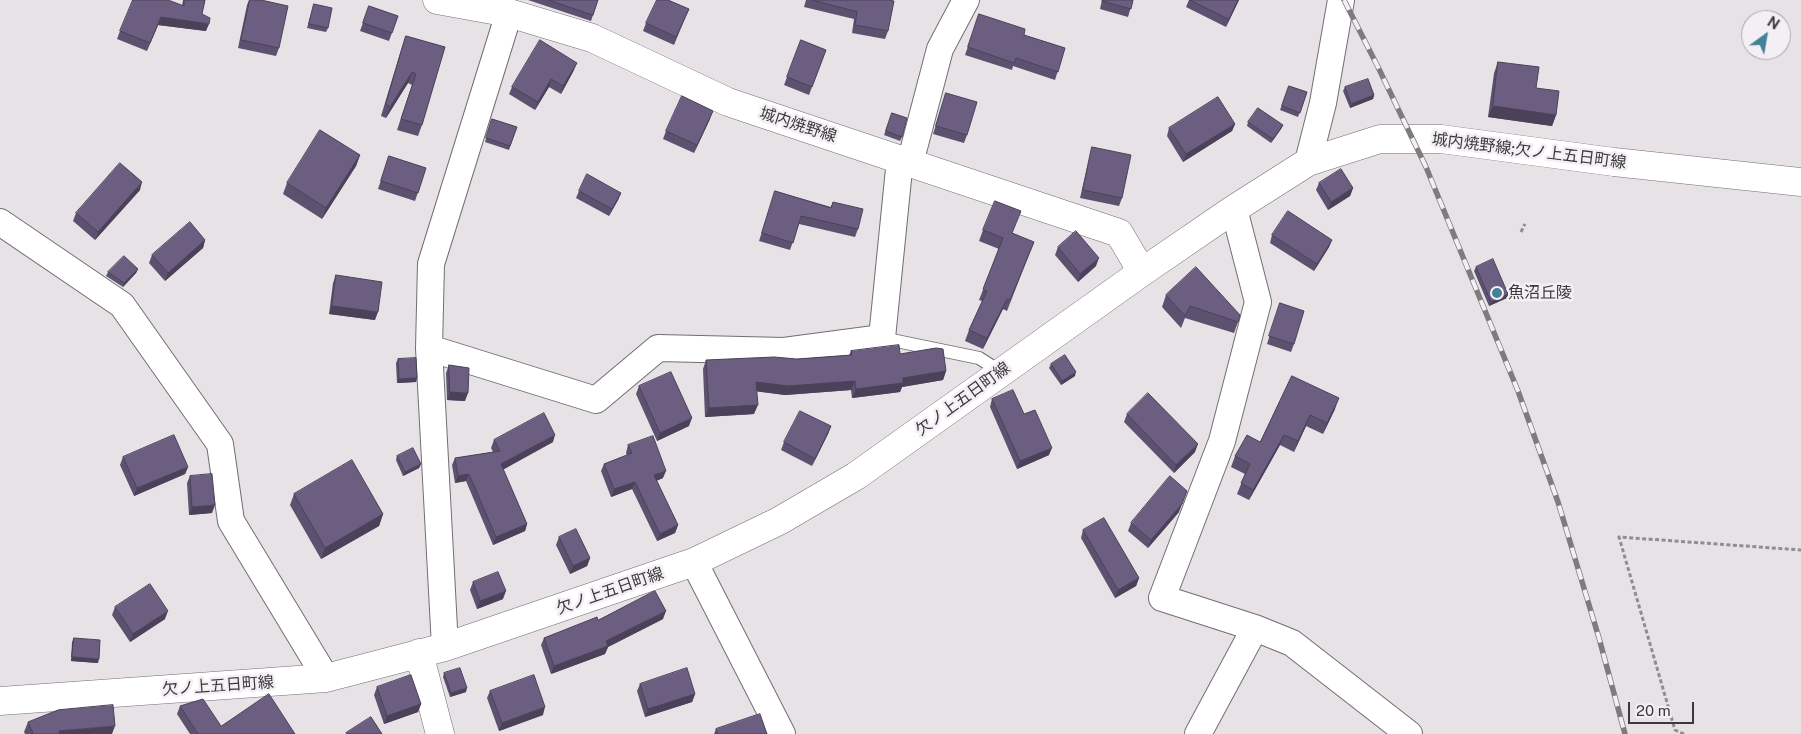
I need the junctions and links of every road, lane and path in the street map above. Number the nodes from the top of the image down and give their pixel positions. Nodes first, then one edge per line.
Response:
1 (437, 0) edge
2 (966, 0) edge
3 (1341, 0) edge
4 (509, 13) junction
5 (905, 161) junction
6 (1308, 162) junction
7 (1801, 182) edge
8 (1234, 209) junction
9 (0, 222) edge
10 (1525, 224) dead end
11 (1521, 232) dead end
12 (1142, 272) junction
13 (882, 338) junction
14 (429, 348) junction
15 (1001, 372) junction
16 (1801, 550) edge
17 (694, 562) junction
18 (1255, 628) junction
19 (432, 650) junction
20 (326, 678) junction
21 (0, 701) edge
22 (440, 734) edge
23 (782, 734) edge
24 (1198, 734) edge
25 (1409, 734) edge
26 (1684, 734) edge

1 - 4 main road, 城内焼野線
2 - 5 street
3 - 6 street
4 - 5 main road, 城内焼野線
4 - 14 street
5 - 12 main road, 城内焼野線
5 - 13 street
6 - 7 main road, 城内焼野線;欠ノ上五日町線
6 - 8 main road, 城内焼野線;欠ノ上五日町線
8 - 12 main road, 城内焼野線;欠ノ上五日町線
8 - 18 street
9 - 20 street
10 - 11 path
12 - 15 main road, 欠ノ上五日町線
13 - 14 street
13 - 15 lane
14 - 19 street
15 - 17 main road, 欠ノ上五日町線
16 - 26 path
17 - 19 main road, 欠ノ上五日町線
17 - 23 street
18 - 24 street
18 - 25 street
19 - 20 main road, 欠ノ上五日町線
19 - 22 main road
20 - 21 main road, 欠ノ上五日町線

